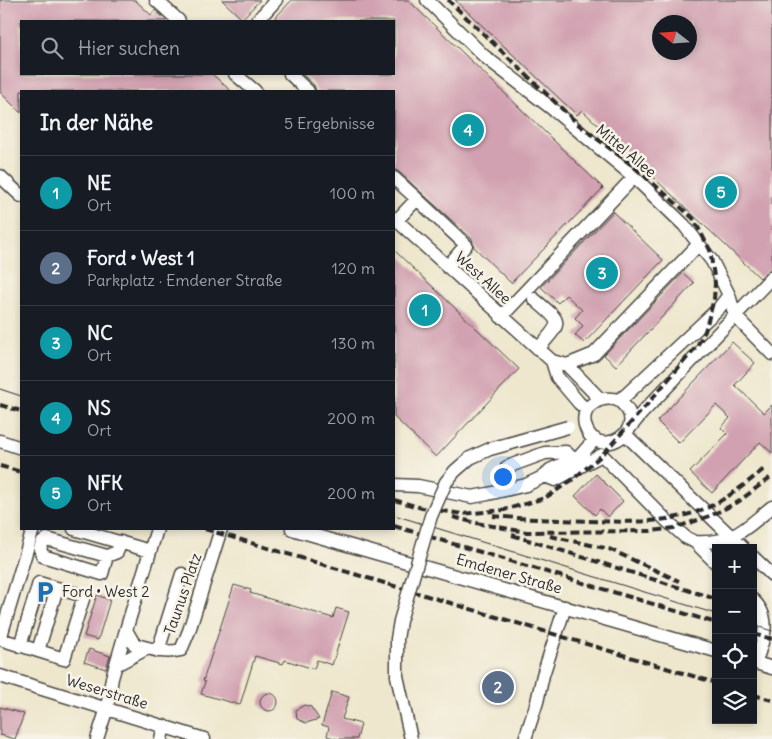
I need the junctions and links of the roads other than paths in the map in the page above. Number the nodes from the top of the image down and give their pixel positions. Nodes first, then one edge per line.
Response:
1 (156, 0) edge
2 (276, 0) edge
3 (427, 0) edge
4 (178, 20) edge
5 (258, 20) edge
6 (236, 75) edge
7 (291, 75) edge
8 (254, 90) edge
9 (307, 90) edge
10 (0, 176) edge
11 (634, 177) junction
12 (395, 179) edge
13 (20, 195) edge
14 (417, 199) junction
15 (395, 220) edge
16 (699, 244) junction
17 (447, 267) junction
18 (772, 277) edge
19 (729, 295) junction
20 (534, 299) dead end
21 (735, 316) junction
22 (501, 317) junction
23 (538, 348) junction
24 (772, 354) edge
25 (552, 361) junction
26 (567, 365) junction
27 (600, 399) junction
28 (618, 400) junction
29 (587, 410) junction
30 (585, 424) junction
31 (626, 432) junction
32 (0, 441) edge
33 (600, 446) junction
34 (20, 448) edge
35 (573, 459) junction
36 (507, 467) dead end
37 (395, 475) edge
38 (545, 476) junction
39 (395, 485) edge
40 (418, 486) junction
41 (772, 507) edge
42 (33, 530) edge
43 (78, 530) edge
44 (157, 530) edge
45 (221, 530) edge
46 (296, 530) edge
47 (732, 538) junction
48 (121, 542) junction
49 (695, 542) junction
50 (739, 544) edge
51 (150, 551) junction
52 (107, 556) junction
53 (712, 559) edge
54 (757, 561) edge
55 (771, 573) edge
56 (182, 574) dead end
57 (57, 588) junction
58 (565, 607) junction
59 (768, 608) edge
60 (126, 630) junction
61 (20, 646) junction
62 (153, 650) junction
63 (712, 650) edge
64 (38, 651) junction
65 (757, 654) edge
66 (757, 663) edge
67 (116, 665) junction
68 (772, 668) edge
69 (0, 676) edge
70 (107, 708) junction
71 (164, 726) junction
72 (97, 739) edge
73 (161, 739) edge
74 (204, 739) edge
75 (411, 739) edge
76 (525, 739) edge

1 - 4 street
2 - 5 street
3 - 11 street, Mittel Allee
6 - 8 street
7 - 9 street
10 - 13 street
11 - 16 street, Mittel Allee
11 - 22 street
12 - 14 street
14 - 15 street
14 - 17 street
15 - 17 street, West Allee
16 - 19 street, Mittel Allee
16 - 26 street
17 - 22 street, West Allee
18 - 21 street
19 - 21 street, Mittel Allee
19 - 28 street
20 - 23 street
21 - 24 street, Mittel Allee
21 - 31 street
22 - 23 street, West Allee
23 - 25 street, West Allee
25 - 26 street, West Allee
25 - 29 street, West Allee
26 - 27 street
27 - 28 street
27 - 29 street
28 - 31 street
29 - 30 street
30 - 33 street
30 - 75 street, bridge
31 - 33 street
31 - 47 street
32 - 34 street
33 - 35 street
33 - 38 street
33 - 49 street
35 - 36 street
35 - 38 street
37 - 40 street
38 - 40 street
39 - 40 street
41 - 47 street
42 - 61 street
43 - 48 street
44 - 51 street
45 - 62 street, Taunus Platz
46 - 58 street, Emdener Straße
47 - 49 street
47 - 50 street
48 - 51 street
48 - 52 street
49 - 53 street
51 - 60 street
52 - 52 street
54 - 55 street
56 - 62 street
57 - 61 street
57 - 64 street
57 - 64 street
58 - 63 street, Emdener Straße
58 - 76 street
59 - 65 street
60 - 62 street, Taunus Platz
60 - 67 street
61 - 64 street
62 - 67 street
66 - 68 street
67 - 70 street
69 - 70 street, Weserstraße
70 - 71 street, Weserstraße
70 - 72 street
71 - 73 street
71 - 74 street, Weserstraße

